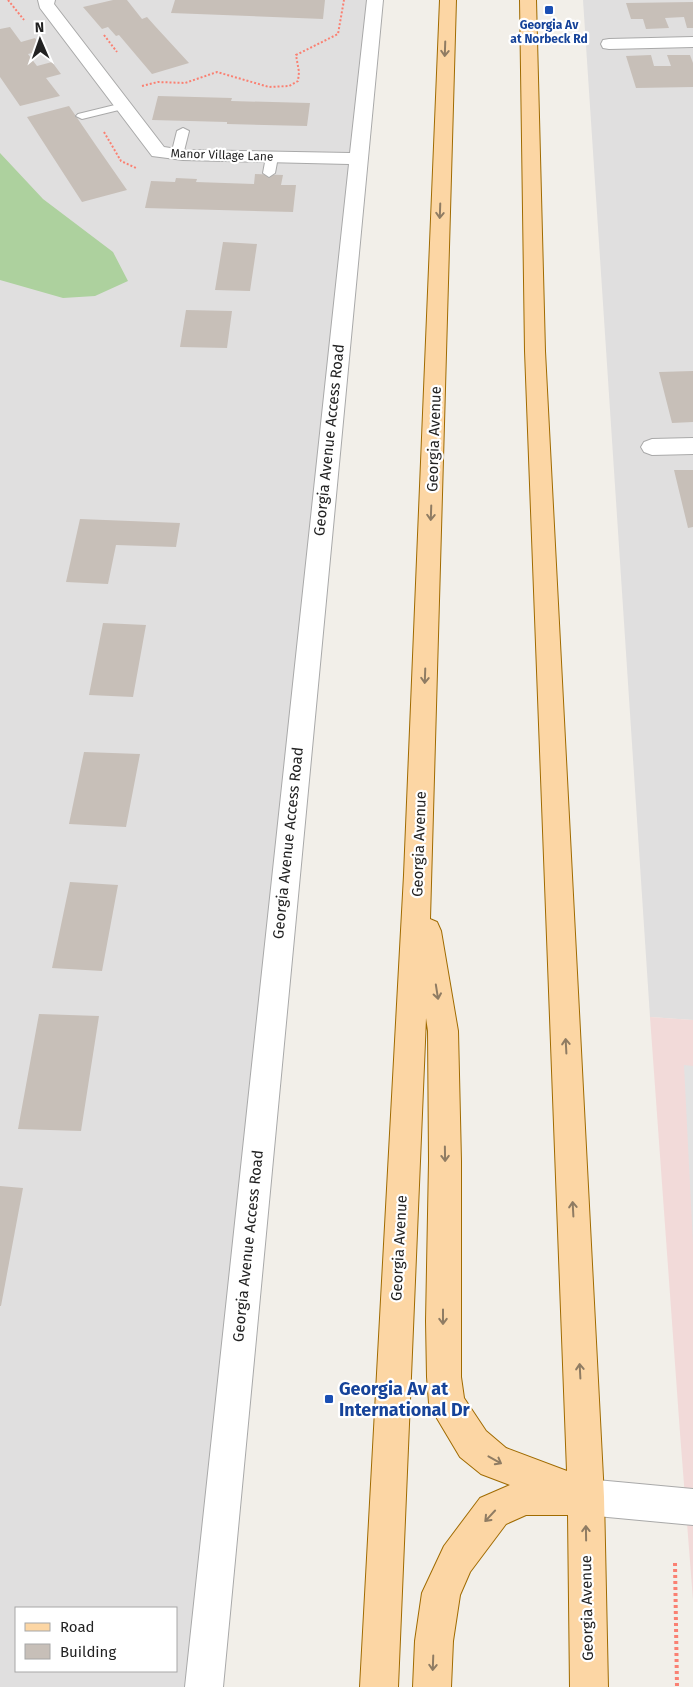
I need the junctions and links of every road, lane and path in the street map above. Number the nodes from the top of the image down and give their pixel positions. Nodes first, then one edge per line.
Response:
1 (47, 0) edge
2 (344, 0) edge
3 (375, 0) edge
4 (448, 0) edge
5 (528, 0) edge
6 (693, 42) edge
7 (609, 44) dead end
8 (142, 86) dead end
9 (123, 106) junction
10 (82, 116) dead end
11 (183, 131) dead end
12 (177, 155) junction
13 (358, 158) junction
14 (693, 446) edge
15 (652, 447) dead end
16 (418, 875) junction
17 (586, 1496) junction
18 (693, 1507) edge
19 (675, 1563) dead end
20 (204, 1687) edge
21 (378, 1687) edge
22 (432, 1687) edge
23 (589, 1687) edge
24 (677, 1687) edge

1 - 9 street, Manor Village Lane
2 - 8 path
3 - 13 street, Georgia Avenue Access Road
4 -> 16 main road, Georgia Avenue
17 -> 5 main road, Georgia Avenue
6 - 7 street
9 - 10 lane
9 - 12 street, Manor Village Lane
11 - 12 lane
12 - 13 street, Manor Village Lane
13 - 20 street, Georgia Avenue Access Road
14 - 15 street
16 -> 17 main road
16 - 21 main road, Georgia Avenue
17 - 18 street
17 -> 22 main road
23 -> 17 main road, Georgia Avenue
19 - 24 path

